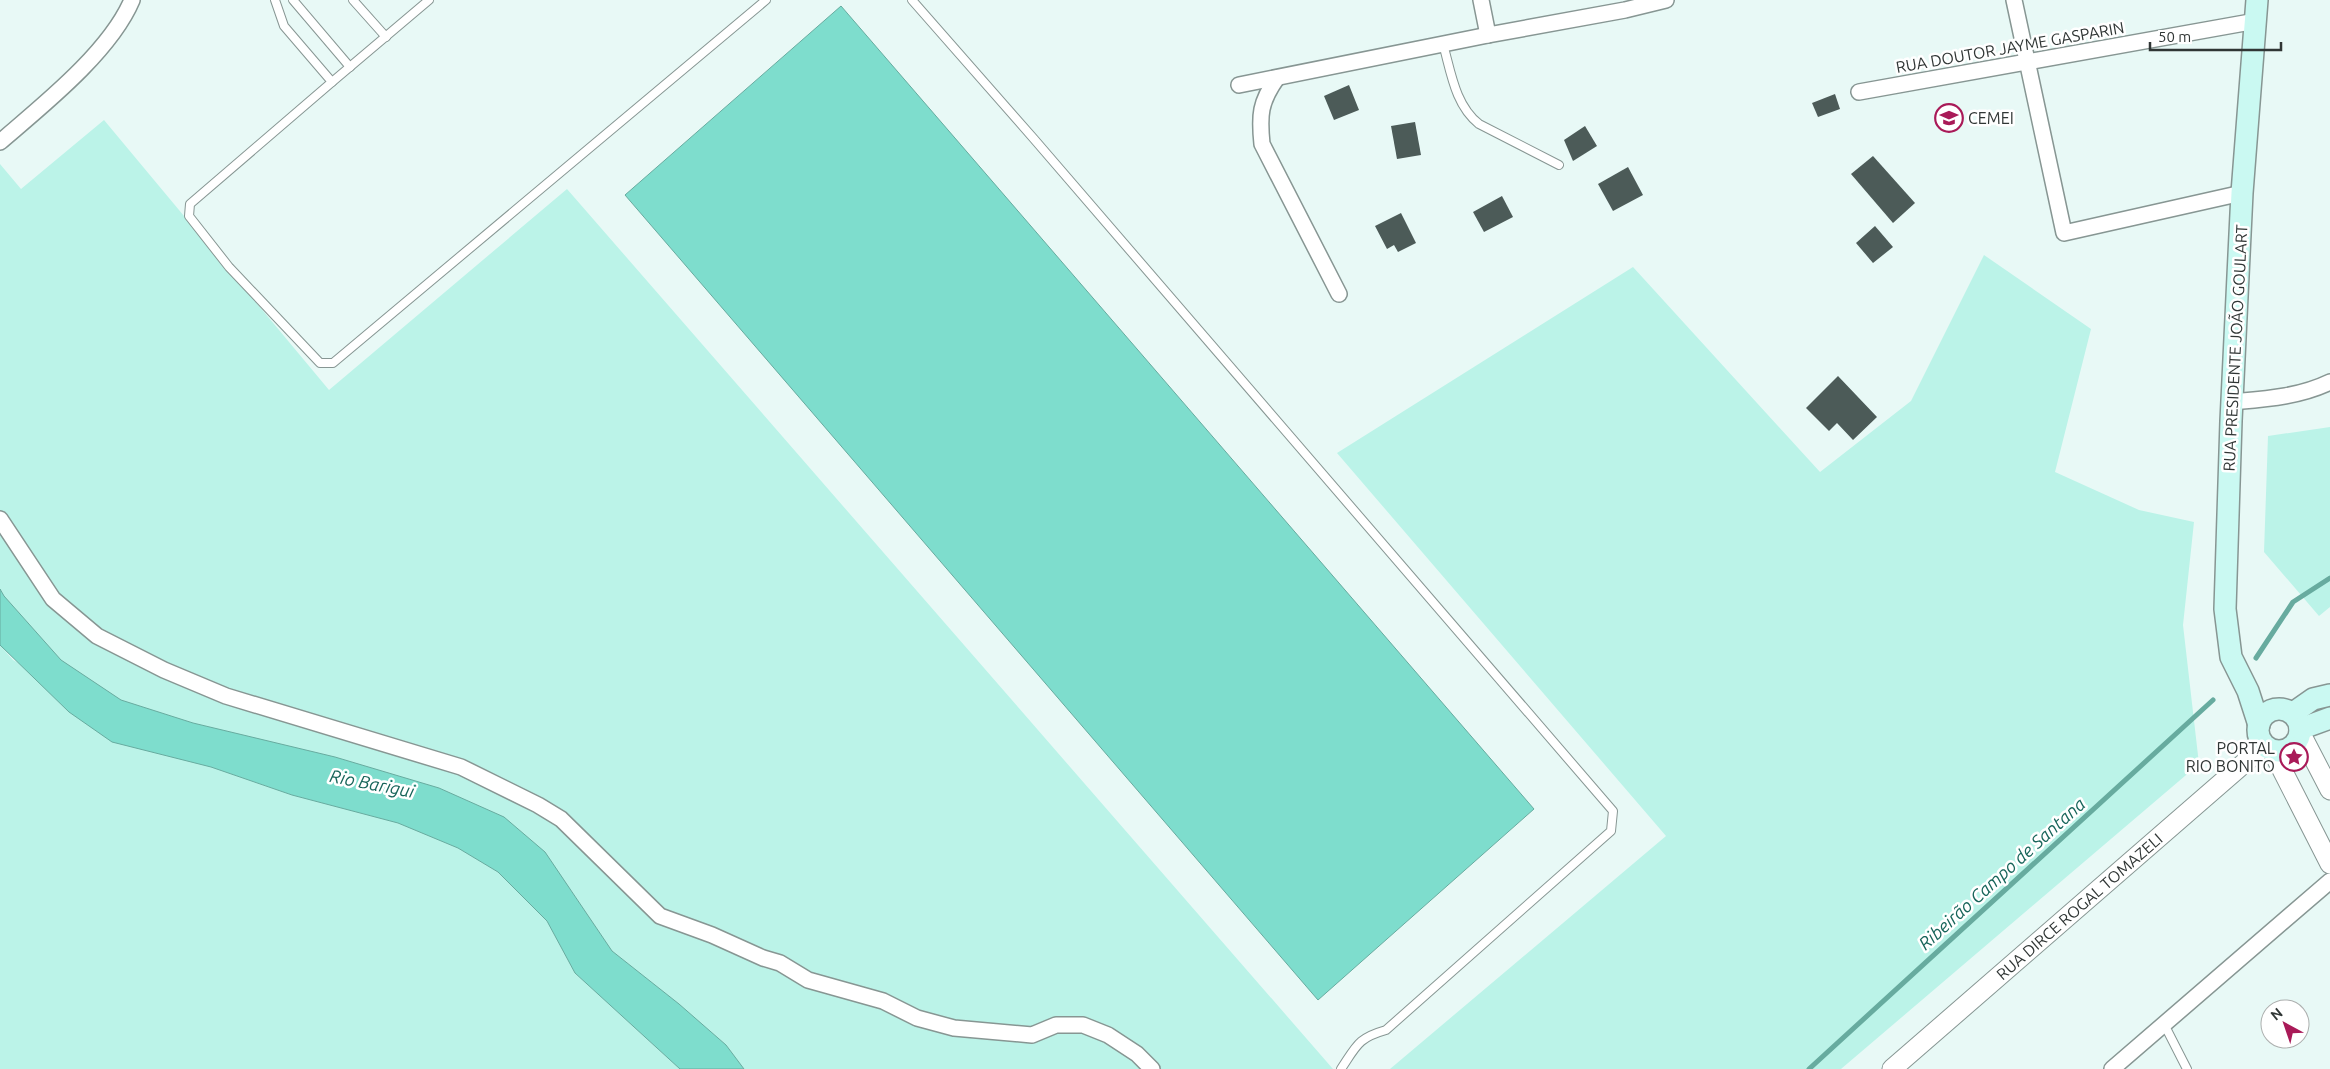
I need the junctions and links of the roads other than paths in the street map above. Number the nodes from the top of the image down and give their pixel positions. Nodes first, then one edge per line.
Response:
1 (132, 0) edge
2 (275, 0) edge
3 (293, 0) edge
4 (353, 0) edge
5 (429, 0) edge
6 (766, 0) edge
7 (912, 0) edge
8 (1480, 0) edge
9 (1666, 0) edge
10 (2014, 0) edge
11 (2257, 0) edge
12 (1624, 5) edge
13 (2256, 21) junction
14 (1488, 35) junction
15 (386, 37) junction
16 (1443, 44) junction
17 (2027, 62) junction
18 (350, 67) junction
19 (1277, 78) junction
20 (332, 82) junction
21 (1239, 85) dead end
22 (1859, 92) dead end
23 (0, 142) edge
24 (1558, 166) dead end
25 (2242, 193) junction
26 (1339, 294) dead end
27 (2330, 382) edge
28 (2232, 402) junction
29 (0, 519) edge
30 (2248, 692) junction
31 (2330, 695) edge
32 (2330, 718) edge
33 (2293, 721) junction
34 (2265, 740) junction
35 (2330, 790) edge
36 (2330, 864) edge
37 (2330, 881) edge
38 (2164, 1024) junction
39 (1152, 1069) edge
40 (1342, 1069) edge
41 (1892, 1069) edge
42 (2112, 1069) edge
43 (2187, 1069) edge

1 - 23 street
2 - 20 lane
3 - 18 lane
4 - 15 lane
5 - 15 lane
6 - 20 lane
7 - 40 lane
8 - 14 street
9 - 12 street
10 - 17 street
11 - 13 main road, RUA PRESIDENTE JOÃO GOULART
12 - 14 street
13 - 17 street, RUA DOUTOR JAYME GASPARIN
13 - 25 main road, RUA PRESIDENTE JOÃO GOULART
14 - 16 street
15 - 18 lane
16 - 19 street
16 - 24 lane
17 - 22 street, RUA DOUTOR JAYME GASPARIN
17 - 25 street
18 - 20 lane
19 - 21 street
19 - 26 street
25 - 28 main road, RUA PRESIDENTE JOÃO GOULART
27 - 28 street
28 - 30 main road, RUA PRESIDENTE JOÃO GOULART
29 - 39 street
30 - 33 main road
30 - 34 main road, RUA PRESIDENTE JOÃO GOULART
31 - 33 main road
32 - 33 main road
33 - 34 main road
33 - 34 main road
33 - 35 street
34 - 36 street
34 - 41 street, RUA DIRCE ROGAL TOMAZELI
37 - 38 street
38 - 42 street
38 - 43 lane

